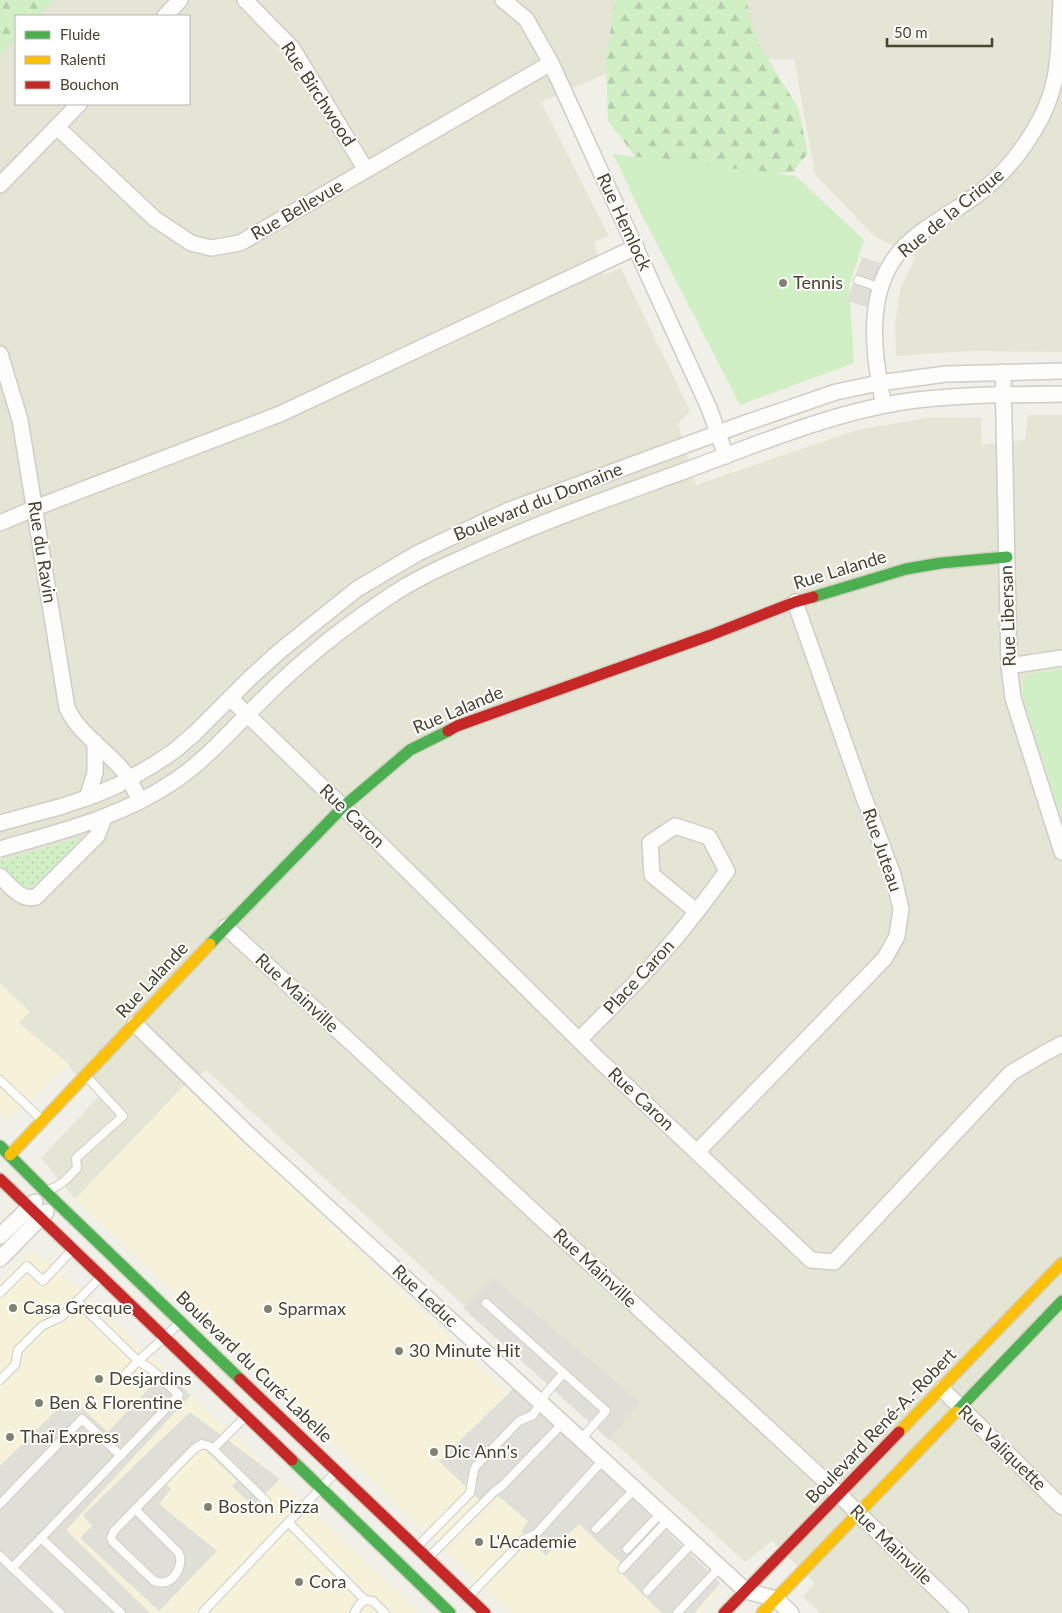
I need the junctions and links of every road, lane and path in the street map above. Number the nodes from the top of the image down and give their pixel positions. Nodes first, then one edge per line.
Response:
1 (180, 0) edge
2 (245, 0) edge
3 (503, 0) edge
4 (1061, 0) edge
5 (166, 15) edge
6 (551, 63) junction
7 (78, 105) edge
8 (57, 126) junction
9 (366, 170) junction
10 (0, 185) edge
11 (636, 247) junction
12 (858, 280) dead end
13 (881, 288) junction
14 (0, 354) edge
15 (1062, 371) edge
16 (1003, 372) junction
17 (879, 383) junction
18 (1062, 394) edge
19 (1003, 395) junction
20 (884, 406) junction
21 (718, 433) junction
22 (726, 456) junction
23 (35, 508) junction
24 (0, 523) edge
25 (1007, 558) junction
26 (795, 602) junction
27 (1062, 658) edge
28 (1009, 666) junction
29 (230, 698) junction
30 (247, 715) junction
31 (95, 742) junction
32 (129, 779) junction
33 (86, 798) junction
34 (140, 801) junction
35 (343, 807) junction
36 (104, 818) junction
37 (0, 824) edge
38 (0, 849) edge
39 (1062, 852) edge
40 (0, 876) edge
41 (696, 912) junction
42 (226, 927) junction
43 (135, 1024) junction
44 (578, 1040) junction
45 (1062, 1044) edge
46 (86, 1076) junction
47 (0, 1080) edge
48 (43, 1120) junction
49 (0, 1146) edge
50 (697, 1152) junction
51 (10, 1155) junction
52 (0, 1178) edge
53 (54, 1193) junction
54 (35, 1213) junction
55 (0, 1236) edge
56 (73, 1250) junction
57 (0, 1259) edge
58 (1062, 1263) edge
59 (110, 1268) junction
60 (0, 1293) edge
61 (1062, 1301) edge
62 (76, 1302) junction
63 (486, 1303) dead end
64 (181, 1321) junction
65 (165, 1338) junction
66 (138, 1361) junction
67 (564, 1374) junction
68 (123, 1377) dead end
69 (0, 1380) edge
70 (942, 1389) junction
71 (541, 1402) junction
72 (254, 1407) junction
73 (960, 1407) junction
74 (563, 1422) junction
75 (581, 1439) junction
76 (213, 1449) junction
77 (121, 1456) junction
78 (603, 1460) junction
79 (337, 1471) junction
80 (321, 1488) junction
81 (635, 1489) junction
82 (839, 1494) junction
83 (266, 1501) dead end
84 (0, 1504) edge
85 (1062, 1507) edge
86 (135, 1509) junction
87 (858, 1513) junction
88 (665, 1516) junction
89 (289, 1523) junction
90 (596, 1529) dead end
91 (41, 1538) junction
92 (693, 1542) junction
93 (417, 1548) junction
94 (627, 1549) dead end
95 (0, 1556) edge
96 (428, 1558) junction
97 (720, 1567) junction
98 (12, 1568) junction
99 (622, 1569) dead end
100 (647, 1591) dead end
101 (746, 1591) junction
102 (468, 1597) junction
103 (776, 1599) junction
104 (364, 1600) junction
105 (60, 1613) edge
106 (121, 1613) edge
107 (204, 1613) edge
108 (354, 1613) edge
109 (385, 1613) edge
110 (450, 1613) edge
111 (485, 1613) edge
112 (677, 1613) edge
113 (724, 1613) edge
114 (762, 1613) edge
115 (791, 1613) edge
116 (961, 1613) edge

1 - 5 street
2 - 9 street, Rue Birchwood
3 - 6 street, Rue Hemlock
4 - 13 street, Rue de la Crique
6 - 9 street, Rue Bellevue
6 - 11 street, Rue Hemlock
7 - 8 street
8 - 9 street, Rue Bellevue
8 - 10 street
11 - 21 street, Rue Hemlock
11 - 23 street
12 - 13 lane
13 - 17 street, Rue de la Crique
14 - 23 street, Rue du Ravin
15 - 16 street, Boulevard du Domaine
16 - 17 street, Boulevard du Domaine
16 - 19 street, Rue Libersan
17 - 20 street, Rue de la Crique
17 - 21 street, Boulevard du Domaine
18 - 19 street, Boulevard du Domaine
19 - 20 street, Boulevard du Domaine
19 - 25 street, Rue Libersan
20 - 22 street, Boulevard du Domaine
21 - 22 street, Rue Hemlock
21 - 29 street, Boulevard du Domaine
22 - 30 street, Boulevard du Domaine
23 - 24 street
23 - 31 street, Rue du Ravin
25 - 26 street, Rue Lalande
25 - 28 street, Rue Libersan
26 - 35 street, Rue Lalande
26 - 50 street, Rue Juteau
27 - 28 street
28 - 39 street, Rue Libersan
29 - 30 street, Rue Caron
29 - 32 street, Boulevard du Domaine
30 - 34 street, Boulevard du Domaine
30 - 35 street, Rue Caron
31 - 32 street, Rue du Ravin
31 - 33 street
32 - 33 street, Boulevard du Domaine
32 - 34 street, Rue du Ravin
33 - 37 street, Boulevard du Domaine
34 - 36 street, Boulevard du Domaine
35 - 42 street, Rue Lalande
35 - 44 street, Rue Caron
36 - 38 street, Boulevard du Domaine
36 - 40 street
41 - 41 street, Place Caron
41 - 44 street, Place Caron
42 - 43 street, Rue Lalande
42 - 82 street, Rue Mainville
43 - 46 street, Rue Lalande
43 - 71 street, Rue Leduc
44 - 50 street, Rue Caron
45 - 50 street, Rue Caron
46 - 48 street, Rue Lalande
46 - 53 lane
47 - 48 lane
48 - 51 street, Rue Lalande
49 - 51 street, Boulevard du Curé-Labelle
51 - 53 street, Boulevard du Curé-Labelle
52 - 54 street, Boulevard du Curé-Labelle
53 - 54 street
53 - 59 street, Boulevard du Curé-Labelle
54 - 55 street
54 - 56 street, Boulevard du Curé-Labelle
54 - 57 street
56 - 59 street, Boulevard du Curé-Labelle
56 - 60 lane
58 - 70 street, Boulevard René-A.-Robert
59 - 62 lane
59 - 64 street, Boulevard du Curé-Labelle
59 - 65 street, Boulevard du Curé-Labelle
61 - 73 street
62 - 66 lane
62 - 69 lane
63 - 67 lane
64 - 65 lane
64 - 72 street, Boulevard du Curé-Labelle
65 - 66 lane
65 - 72 street, Boulevard du Curé-Labelle
66 - 68 lane
66 - 77 lane
67 - 71 lane
67 - 75 lane
70 - 73 street, Rue Valiquette
70 - 82 street, Boulevard René-A.-Robert
71 - 74 street, Rue Leduc
71 - 93 lane
72 - 76 lane
72 - 79 street, Boulevard du Curé-Labelle
72 - 80 street, Boulevard du Curé-Labelle
73 - 85 street, Rue Valiquette
73 - 87 street
74 - 75 street, Rue Leduc
74 - 96 lane
75 - 78 street, Rue Leduc
76 - 83 lane
76 - 86 lane
77 - 84 lane
77 - 91 lane
78 - 81 street, Rue Leduc
78 - 102 lane
79 - 80 lane
79 - 93 street, Boulevard du Curé-Labelle
80 - 89 lane
80 - 110 street, Boulevard du Curé-Labelle
81 - 88 street, Rue Leduc
81 - 90 lane
82 - 87 street, Rue Mainville
82 - 101 street, Boulevard René-A.-Robert
86 - 86 lane
87 - 103 street
87 - 116 street, Rue Mainville
88 - 92 street, Rue Leduc
88 - 94 lane
88 - 99 lane
89 - 104 lane
89 - 107 lane
91 - 98 lane
91 - 106 lane
92 - 97 street, Rue Leduc
92 - 100 lane
93 - 96 street, Boulevard du Curé-Labelle
95 - 98 lane
96 - 102 street, Boulevard du Curé-Labelle
97 - 101 street, Rue Leduc
97 - 112 lane
98 - 105 lane
101 - 103 street, Rue Leduc
101 - 113 street, Boulevard René-A.-Robert
102 - 111 street, Boulevard du Curé-Labelle
103 - 114 street
103 - 115 street, Rue Leduc
104 - 108 lane
104 - 109 lane

